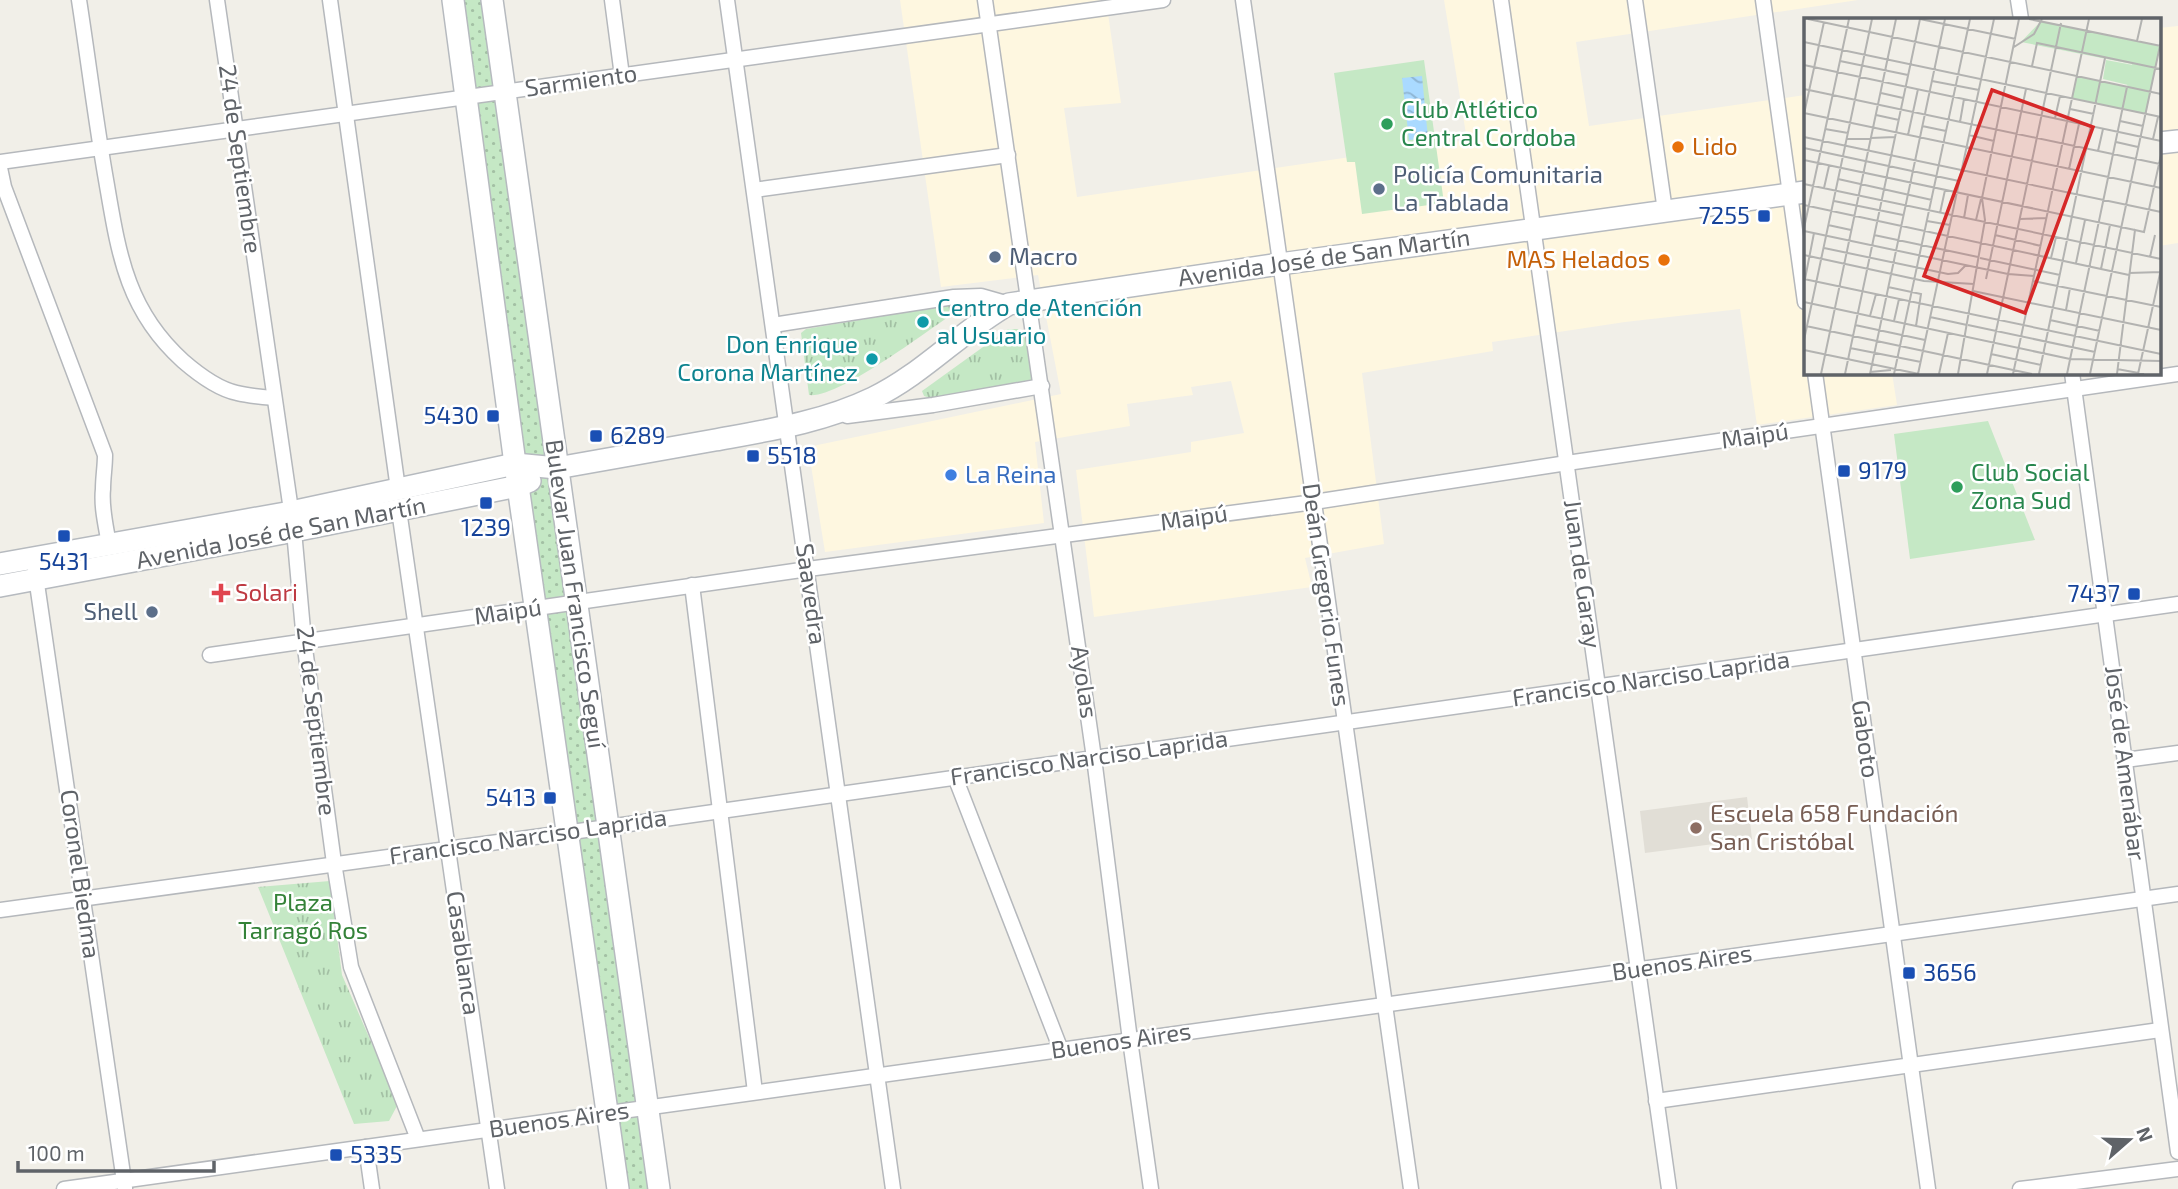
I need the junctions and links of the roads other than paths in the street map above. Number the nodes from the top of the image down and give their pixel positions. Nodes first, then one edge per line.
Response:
1 (79, 0) edge
2 (217, 0) edge
3 (330, 0) edge
4 (453, 0) edge
5 (492, 0) edge
6 (612, 0) edge
7 (727, 0) edge
8 (985, 0) edge
9 (1163, 0) edge
10 (1243, 0) edge
11 (1501, 0) edge
12 (1635, 0) edge
13 (1763, 0) edge
14 (2018, 0) edge
15 (1115, 3) edge
16 (2021, 18) edge
17 (989, 24) junction
18 (736, 60) junction
19 (622, 76) junction
20 (505, 92) junction
21 (466, 97) junction
22 (346, 114) junction
23 (235, 129) junction
24 (2178, 141) edge
25 (2160, 143) edge
26 (100, 148) junction
27 (1008, 155) junction
28 (0, 162) edge
29 (0, 168) edge
30 (754, 190) junction
31 (1798, 193) edge
32 (1665, 211) junction
33 (1534, 229) junction
34 (1280, 264) junction
35 (1804, 286) edge
36 (1020, 302) junction
37 (773, 325) junction
38 (1815, 374) edge
39 (2072, 374) edge
40 (2178, 374) edge
41 (1042, 386) junction
42 (2075, 389) junction
43 (274, 398) junction
44 (822, 419) junction
45 (788, 427) junction
46 (1822, 427) junction
47 (1567, 463) junction
48 (515, 464) junction
49 (557, 468) junction
50 (519, 486) junction
51 (398, 500) junction
52 (1314, 502) junction
53 (292, 521) junction
54 (1063, 535) junction
55 (109, 545) junction
56 (0, 564) edge
57 (35, 569) junction
58 (808, 569) junction
59 (0, 586) edge
60 (692, 586) junction
61 (577, 602) junction
62 (2178, 604) edge
63 (537, 608) junction
64 (2106, 614) junction
65 (417, 625) junction
66 (304, 641) junction
67 (1852, 651) junction
68 (209, 655) dead end
69 (1598, 687) junction
70 (1343, 723) junction
71 (2178, 753) edge
72 (1094, 758) junction
73 (2125, 760) junction
74 (955, 777) junction
75 (837, 794) junction
76 (720, 810) junction
77 (608, 827) junction
78 (568, 832) junction
79 (448, 849) junction
80 (334, 863) junction
81 (2178, 894) edge
82 (84, 897) junction
83 (2143, 899) junction
84 (0, 910) edge
85 (1892, 934) junction
86 (1638, 969) junction
87 (1385, 1004) junction
88 (2161, 1030) junction
89 (1130, 1040) junction
90 (1060, 1049) junction
91 (1911, 1065) junction
92 (877, 1075) junction
93 (755, 1092) junction
94 (1656, 1101) junction
95 (648, 1107) junction
96 (607, 1113) junction
97 (489, 1129) junction
98 (418, 1139) junction
99 (366, 1147) junction
100 (2178, 1152) edge
101 (2178, 1169) edge
102 (124, 1185) edge
103 (64, 1189) edge
104 (372, 1189) edge
105 (497, 1189) edge
106 (618, 1189) edge
107 (659, 1189) edge
108 (893, 1189) edge
109 (1151, 1189) edge
110 (1411, 1189) edge
111 (1669, 1189) edge
112 (1928, 1189) edge
113 (2020, 1189) edge

1 - 26 street
2 - 23 street, 24 de Septiembre
3 - 22 street, Casablanca
4 - 21 main road, Bulevar Juan Francisco Seguí
5 - 20 main road, Bulevar Juan Francisco Seguí
6 - 19 street
7 - 18 street, Saavedra
8 - 17 street, Ayolas
9 - 15 street, Sarmiento
10 - 34 street, Deán Gregorio Funes
11 - 33 street, Juan de Garay
12 - 32 street
13 - 31 street
14 - 16 street
15 - 17 street, Sarmiento
17 - 18 street, Sarmiento
17 - 27 street, Ayolas
18 - 19 street, Sarmiento
18 - 30 street, Saavedra
19 - 20 street, Sarmiento
20 - 21 street, Sarmiento
20 - 49 main road, Bulevar Juan Francisco Seguí
21 - 22 street, Sarmiento
21 - 48 main road, Bulevar Juan Francisco Seguí
22 - 23 street, Sarmiento
22 - 51 street, Casablanca
23 - 26 street, Sarmiento
23 - 43 street, 24 de Septiembre
24 - 25 main road
26 - 28 street, Sarmiento
26 - 43 street
27 - 30 street
27 - 36 street, Ayolas
29 - 55 street
30 - 37 street, Saavedra
31 - 32 main road, Avenida José de San Martín
31 - 35 street
32 - 33 main road, Avenida José de San Martín
33 - 34 main road, Avenida José de San Martín
33 - 47 street, Juan de Garay
34 - 36 main road, Avenida José de San Martín
34 - 52 street, Deán Gregorio Funes
36 - 37 street, Avenida José de San Martín
36 - 41 street, Ayolas
36 - 44 main road, Avenida José de San Martín
37 - 45 street, Saavedra
38 - 46 street, Gaboto
39 - 42 street, José de Amenábar
40 - 42 street, Maipú
41 - 44 street, Avenida José de San Martín
41 - 54 street, Ayolas
42 - 46 street, Maipú
42 - 64 street, José de Amenábar
43 - 53 street, 24 de Septiembre
44 - 45 main road, Avenida José de San Martín
45 - 49 main road, Avenida José de San Martín
45 - 58 street, Saavedra
46 - 47 street, Maipú
46 - 67 street, Gaboto
47 - 52 street, Maipú
47 - 69 street, Juan de Garay
48 - 49 main road, Avenida José de San Martín
48 - 50 main road, Bulevar Juan Francisco Seguí
48 - 51 main road, Avenida José de San Martín
49 - 50 main road, Avenida José de San Martín
49 - 61 main road, Bulevar Juan Francisco Seguí
50 - 51 main road, Avenida José de San Martín
50 - 63 main road, Bulevar Juan Francisco Seguí
51 - 53 main road, Avenida José de San Martín
51 - 65 street, Casablanca
52 - 54 street, Maipú
52 - 70 street, Deán Gregorio Funes
53 - 55 main road, Avenida José de San Martín
53 - 57 main road, Avenida José de San Martín
53 - 66 street, 24 de Septiembre
54 - 58 street, Maipú
54 - 72 street, Ayolas
55 - 57 main road, Avenida José de San Martín
56 - 57 main road, Avenida José de San Martín
57 - 59 main road, Avenida José de San Martín
57 - 82 street, Coronel Biedma
58 - 60 street, Maipú
58 - 75 street, Saavedra
60 - 61 street, Maipú
60 - 76 street
61 - 63 street, Maipú
61 - 77 main road, Bulevar Juan Francisco Seguí
62 - 64 street, Francisco Narciso Laprida
63 - 65 street, Maipú
63 - 78 main road, Bulevar Juan Francisco Seguí
64 - 67 street, Francisco Narciso Laprida
64 - 73 street, José de Amenábar
65 - 66 street, Maipú
65 - 79 street, Casablanca
66 - 68 street, Maipú
66 - 80 street, 24 de Septiembre
67 - 69 street, Francisco Narciso Laprida
67 - 85 street, Gaboto
69 - 70 street, Francisco Narciso Laprida
69 - 86 street, Juan de Garay
70 - 72 street, Francisco Narciso Laprida
70 - 87 street, Deán Gregorio Funes
71 - 73 street
72 - 74 street, Francisco Narciso Laprida
72 - 89 street, Ayolas
73 - 83 street, José de Amenábar
74 - 75 street, Francisco Narciso Laprida
74 - 90 street
75 - 76 street, Francisco Narciso Laprida
75 - 92 street, Saavedra
76 - 77 street, Francisco Narciso Laprida
76 - 93 street
77 - 78 street, Francisco Narciso Laprida
77 - 95 main road, Bulevar Juan Francisco Seguí
78 - 79 street, Francisco Narciso Laprida
78 - 96 main road, Bulevar Juan Francisco Seguí
79 - 80 street, Francisco Narciso Laprida
79 - 97 street, Casablanca
80 - 82 street, Francisco Narciso Laprida
80 - 98 street, 24 de Septiembre
81 - 83 street, Buenos Aires
82 - 84 street, Francisco Narciso Laprida
82 - 102 street, Coronel Biedma
83 - 85 street, Buenos Aires
83 - 88 street, José de Amenábar
85 - 86 street, Buenos Aires
85 - 91 street, Gaboto
86 - 87 street, Buenos Aires
86 - 94 street, Juan de Garay
87 - 89 street, Buenos Aires
87 - 110 street, Deán Gregorio Funes
88 - 91 street
88 - 100 street, José de Amenábar
89 - 90 street, Buenos Aires
89 - 109 street, Ayolas
90 - 92 street, Buenos Aires
91 - 94 street
91 - 112 street, Gaboto
92 - 93 street, Buenos Aires
92 - 108 street, Saavedra
93 - 95 street, Buenos Aires
94 - 111 street, Juan de Garay
95 - 96 street, Buenos Aires
95 - 107 main road, Bulevar Juan Francisco Seguí
96 - 97 street, Buenos Aires
96 - 106 main road, Bulevar Juan Francisco Seguí
97 - 98 street, Buenos Aires
97 - 105 street, Casablanca
98 - 99 street, Buenos Aires
99 - 102 street, Buenos Aires
99 - 104 street
101 - 113 street
102 - 103 street, Buenos Aires

